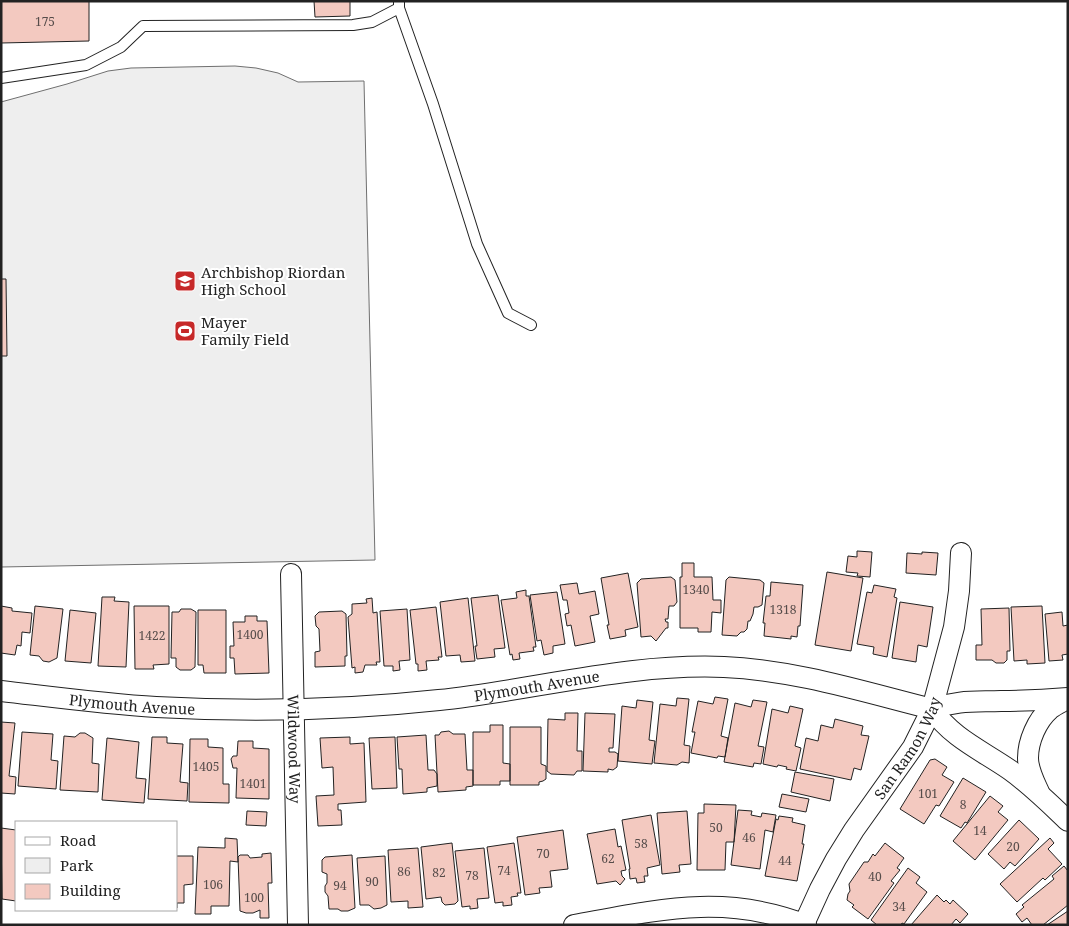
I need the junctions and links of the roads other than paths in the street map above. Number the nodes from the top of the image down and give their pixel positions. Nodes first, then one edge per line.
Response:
1 (399, 5) edge
2 (1, 78) edge
3 (531, 325) dead end
4 (961, 553) dead end
5 (291, 574) dead end
6 (1, 691) edge
7 (1068, 699) edge
8 (294, 708) junction
9 (932, 709) junction
10 (1040, 794) junction
11 (1068, 821) edge
12 (805, 924) edge
13 (298, 925) edge
14 (574, 925) edge

1 - 2 lane
1 - 3 lane
4 - 9 street, San Ramon Way
5 - 8 street, Wildwood Way
6 - 8 street, Plymouth Avenue
7 - 9 street, Plymouth Avenue
7 - 10 street
8 - 9 street, Plymouth Avenue
8 - 13 street, Wildwood Way
9 - 10 street
9 - 12 street, San Ramon Way
10 - 11 street
12 - 14 street

